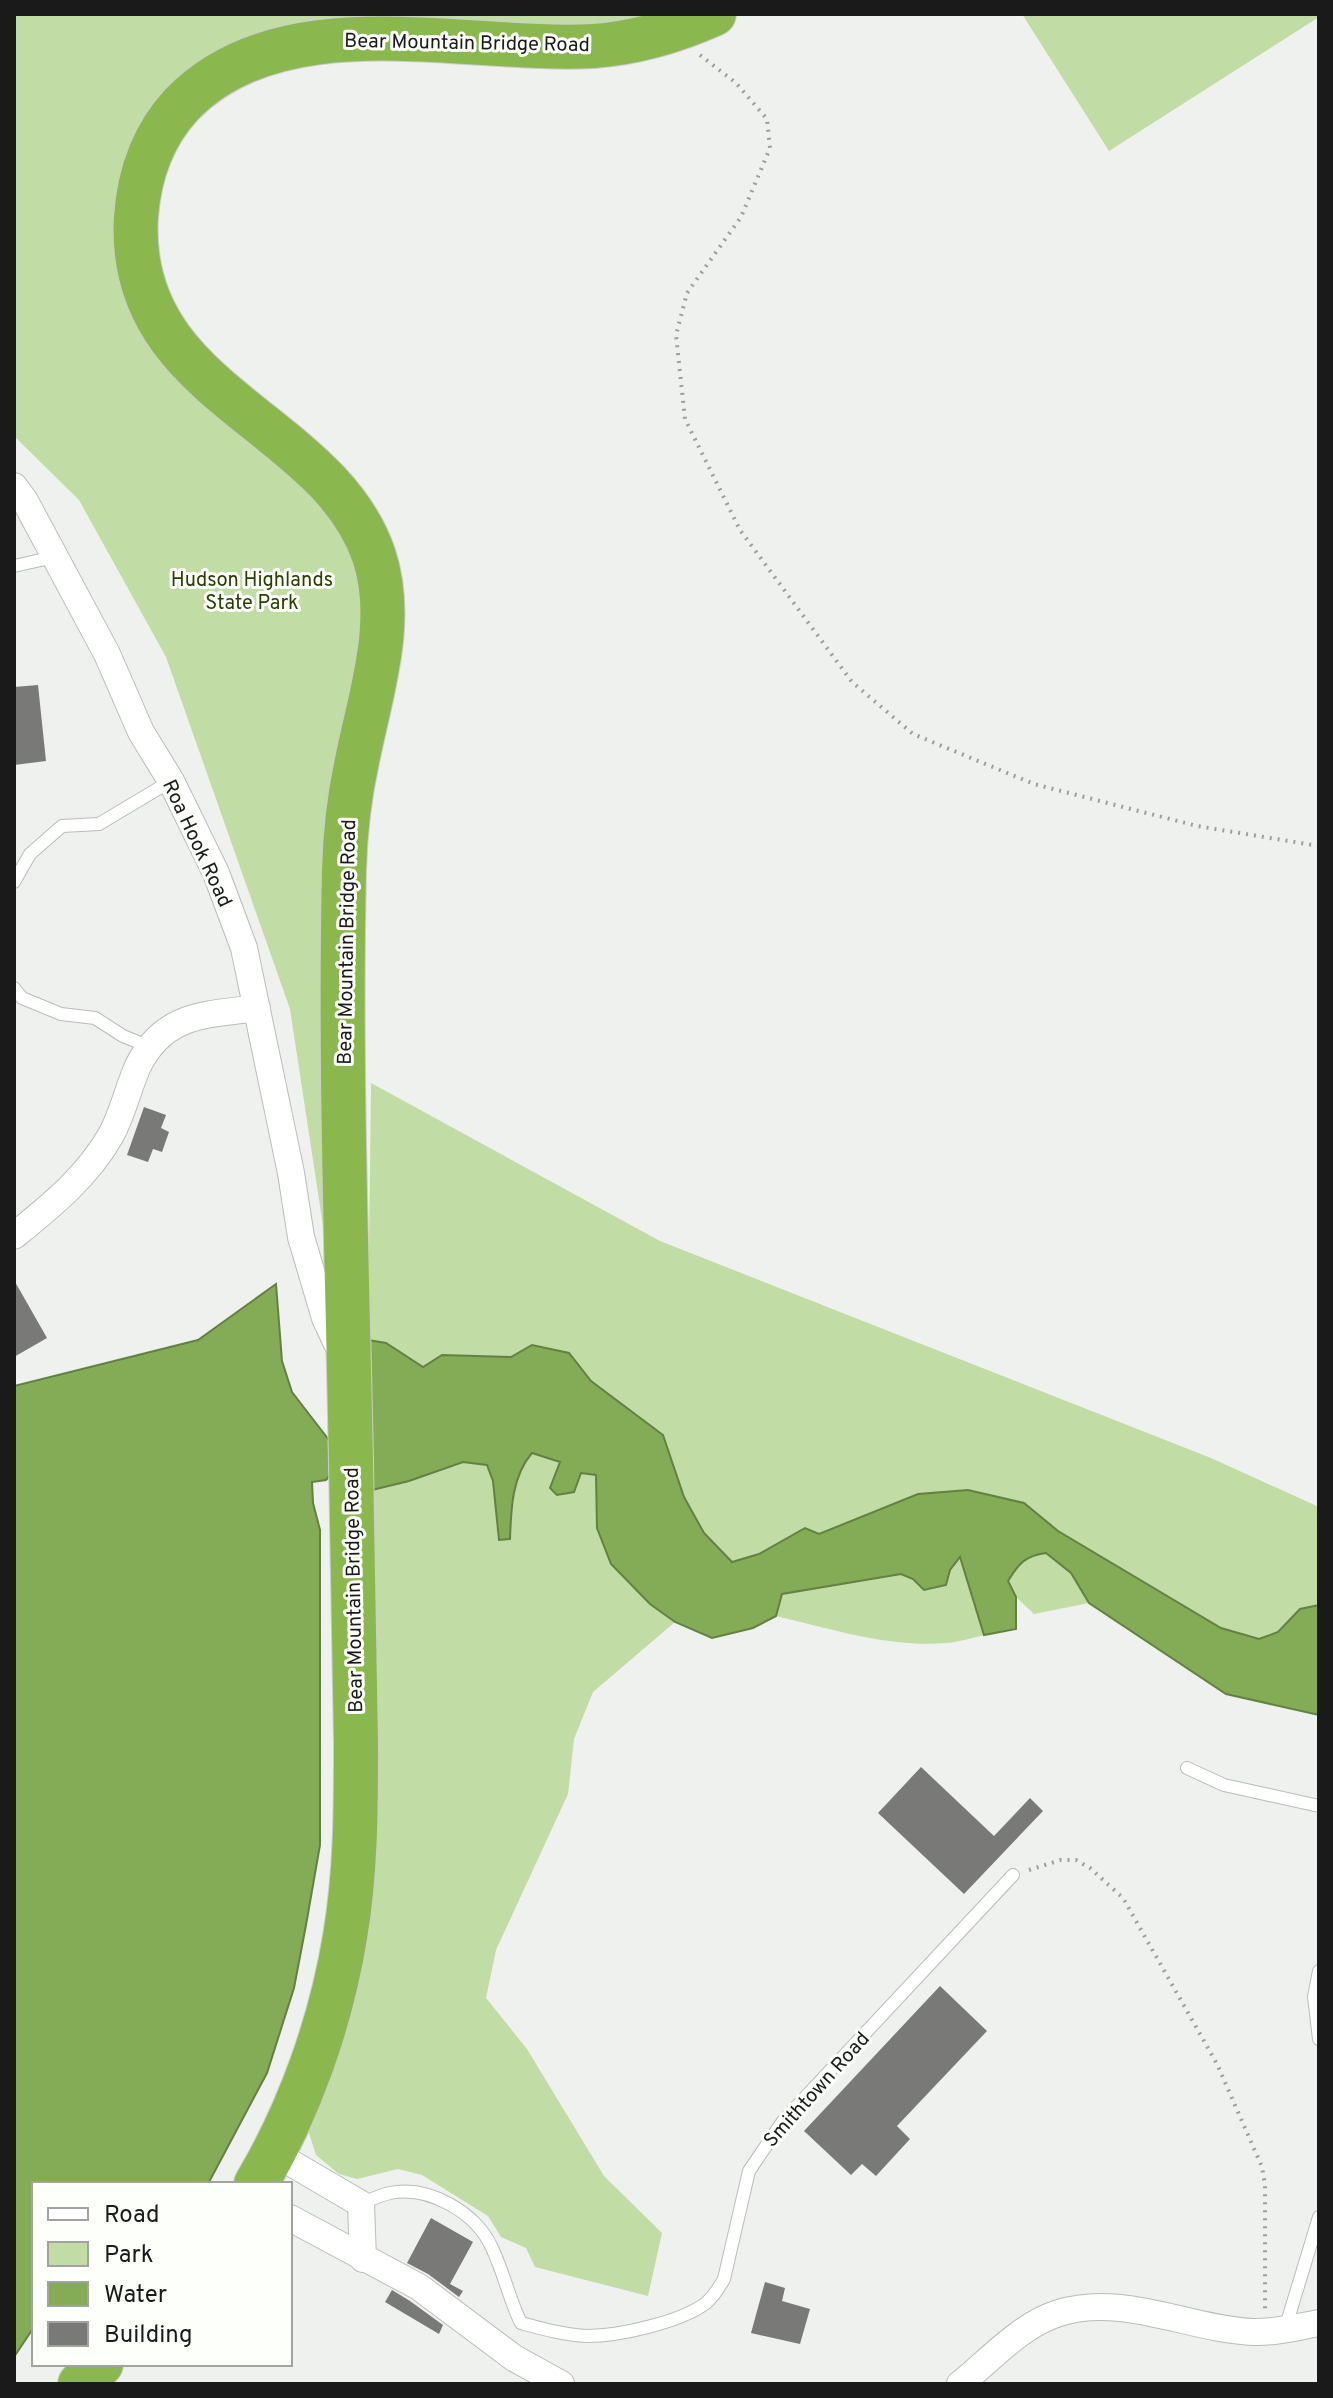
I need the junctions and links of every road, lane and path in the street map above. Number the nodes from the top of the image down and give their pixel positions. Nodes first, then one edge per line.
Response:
1 (714, 14) edge
2 (671, 31) junction
3 (14, 486) edge
4 (54, 557) junction
5 (14, 566) edge
6 (171, 781) junction
7 (1319, 846) edge
8 (14, 882) edge
9 (14, 988) edge
10 (257, 1008) junction
11 (150, 1047) junction
12 (14, 1236) edge
13 (350, 1364) junction
14 (1187, 1768) dead end
15 (1319, 1806) edge
16 (1013, 1875) joint
17 (1319, 1971) edge
18 (1319, 2039) edge
19 (265, 2169) edge
20 (361, 2204) junction
21 (1319, 2217) edge
22 (292, 2219) edge
23 (363, 2259) junction
24 (1319, 2323) edge
25 (1275, 2330) junction
26 (99, 2366) edge
27 (80, 2384) edge
28 (561, 2384) edge
29 (960, 2384) edge

1 - 2 highway, Bear Mountain Bridge Road
2 - 7 path
2 - 13 highway, Bear Mountain Bridge Road
3 - 4 street, Roa Hook Road
4 - 5 lane
4 - 6 street, Roa Hook Road
6 - 8 lane
6 - 10 street, Roa Hook Road
9 - 11 lane
10 - 11 street
10 - 13 street, Roa Hook Road
11 - 12 street
13 - 19 highway, Bear Mountain Bridge Road
14 - 15 lane
16 - 20 lane, Smithtown Road
16 - 25 path
17 - 18 lane
19 - 20 street
20 - 23 street
21 - 25 lane
22 - 23 street
23 - 28 street
24 - 25 street
25 - 29 street
26 - 27 highway

